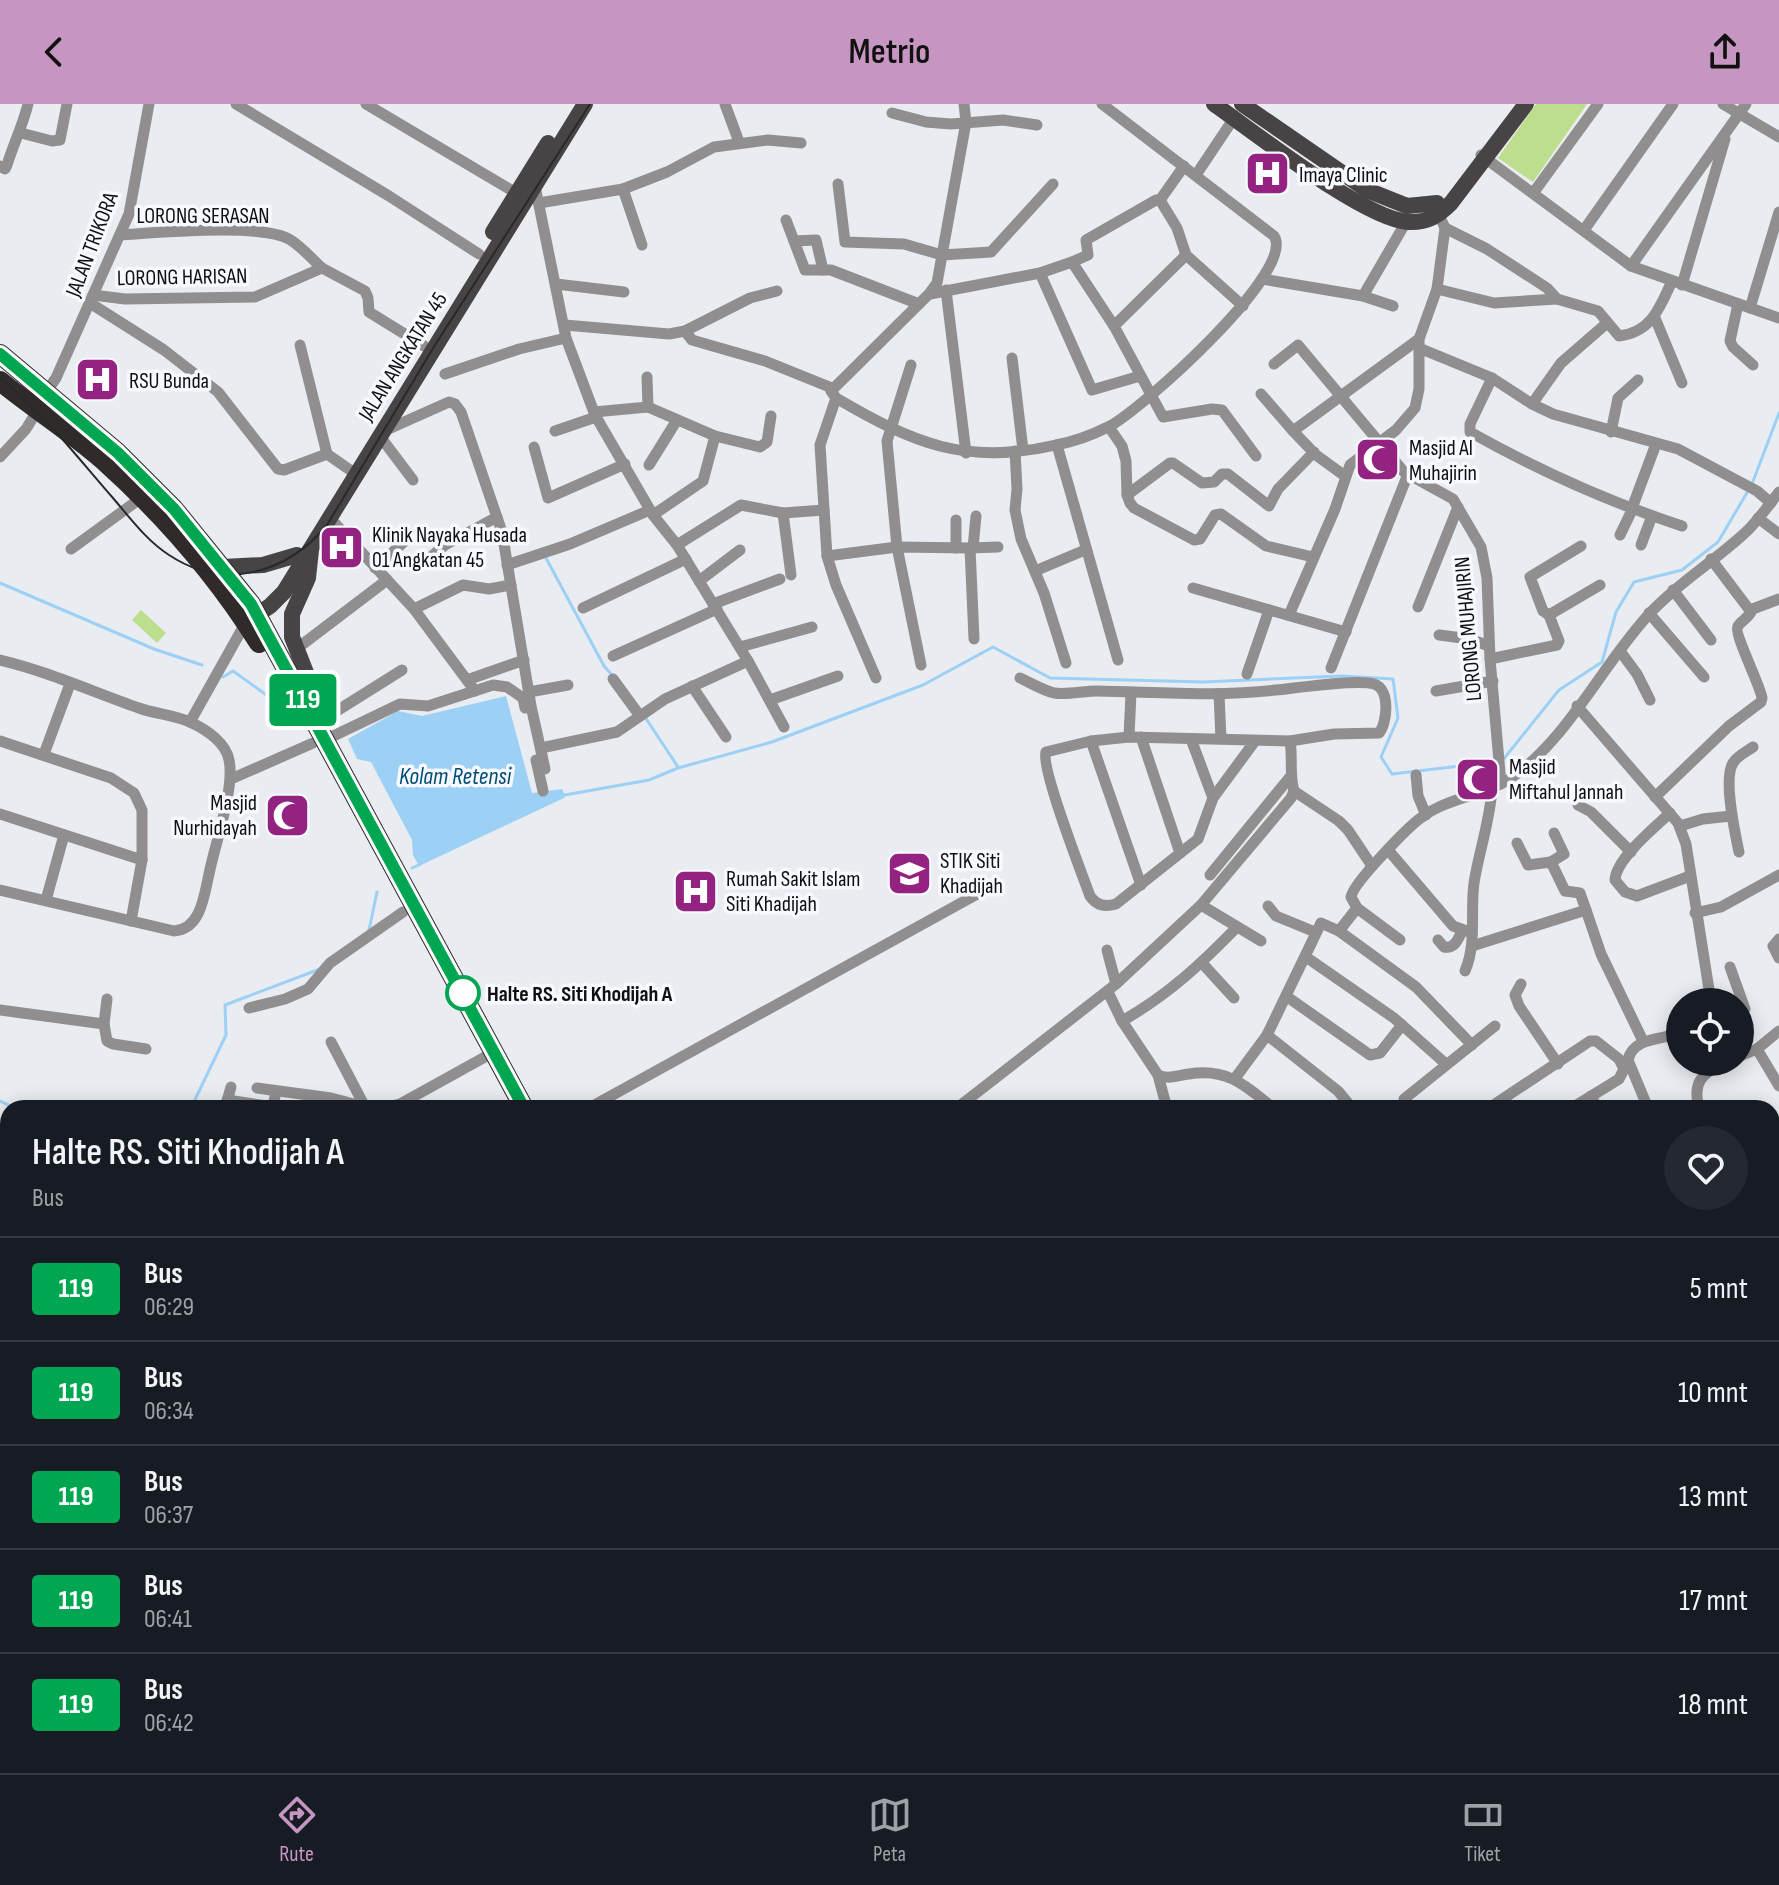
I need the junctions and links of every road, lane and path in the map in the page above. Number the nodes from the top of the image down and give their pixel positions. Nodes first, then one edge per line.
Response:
1 (28, 104) edge
2 (67, 104) edge
3 (149, 104) edge
4 (236, 104) edge
5 (366, 104) edge
6 (573, 104) edge
7 (585, 104) edge
8 (725, 104) edge
9 (964, 104) edge
10 (1102, 104) edge
11 (1214, 104) edge
12 (1516, 104) edge
13 (1526, 104) edge
14 (1598, 104) edge
15 (1673, 104) edge
16 (1723, 104) edge
17 (1746, 104) edge
18 (1238, 111) edge
19 (892, 113) dead end
20 (1738, 115) junction
21 (966, 122) junction
22 (1037, 125) dead end
23 (1729, 127) junction
24 (21, 133) junction
25 (1779, 137) edge
26 (739, 142) junction
27 (801, 143) dead end
28 (1483, 157) junction
29 (0, 166) edge
30 (1184, 166) junction
31 (1196, 175) junction
32 (838, 184) dead end
33 (1053, 184) dead end
34 (535, 186) junction
35 (623, 189) junction
36 (1534, 192) junction
37 (516, 193) junction
38 (1160, 200) junction
39 (539, 203) junction
40 (1779, 212) edge
41 (1440, 215) junction
42 (786, 220) dead end
43 (1406, 222) junction
44 (1584, 230) junction
45 (120, 235) junction
46 (794, 241) junction
47 (642, 245) dead end
48 (479, 254) junction
49 (942, 255) junction
50 (1186, 255) junction
51 (1072, 262) junction
52 (1631, 266) junction
53 (322, 268) junction
54 (823, 270) junction
55 (1040, 273) junction
56 (1262, 279) junction
57 (1677, 283) junction
58 (556, 284) junction
59 (1437, 289) junction
60 (946, 290) junction
61 (777, 291) dead end
62 (624, 292) dead end
63 (929, 294) junction
64 (1363, 296) junction
65 (92, 299) junction
66 (1557, 299) junction
67 (919, 304) junction
68 (1243, 306) junction
69 (1393, 306) dead end
70 (1744, 306) junction
71 (1655, 318) junction
72 (1779, 318) edge
73 (1607, 323) junction
74 (565, 325) junction
75 (1114, 326) junction
76 (685, 331) junction
77 (566, 338) junction
78 (1419, 344) junction
79 (300, 345) dead end
80 (424, 346) junction
81 (0, 354) edge
82 (1012, 358) dead end
83 (1274, 364) dead end
84 (911, 365) dead end
85 (1753, 365) dead end
86 (445, 374) dead end
87 (1140, 376) junction
88 (647, 377) dead end
89 (1492, 378) junction
90 (1638, 380) dead end
91 (0, 381) edge
92 (1682, 383) dead end
93 (47, 391) junction
94 (834, 393) junction
95 (1261, 394) dead end
96 (1151, 397) junction
97 (1342, 397) junction
98 (1532, 404) junction
99 (648, 407) junction
100 (37, 411) junction
101 (595, 414) junction
102 (771, 416) dead end
103 (677, 420) junction
104 (1109, 427) junction
105 (891, 430) junction
106 (555, 431) dead end
107 (1293, 431) junction
108 (1611, 432) junction
109 (380, 434) junction
110 (715, 436) junction
111 (1379, 443) junction
112 (1656, 444) junction
113 (1057, 445) junction
114 (534, 447) dead end
115 (1019, 450) junction
116 (1314, 452) junction
117 (966, 453) junction
118 (327, 454) junction
119 (1256, 456) dead end
120 (0, 457) edge
121 (625, 464) junction
122 (649, 465) dead end
123 (350, 470) junction
124 (1408, 474) junction
125 (1345, 476) junction
126 (413, 480) dead end
127 (1779, 492) edge
128 (1127, 495) junction
129 (141, 498) junction
130 (1771, 503) junction
131 (1458, 507) junction
132 (1632, 508) junction
133 (824, 510) junction
134 (652, 512) junction
135 (783, 513) junction
136 (976, 516) dead end
137 (1652, 516) junction
138 (497, 517) junction
139 (330, 518) junction
140 (1758, 518) junction
141 (956, 520) dead end
142 (1682, 526) dead end
143 (1779, 534) edge
144 (1620, 535) dead end
145 (405, 541) dead end
146 (677, 545) junction
147 (1641, 545) dead end
148 (1581, 546) dead end
149 (897, 547) junction
150 (998, 547) dead end
151 (956, 548) junction
152 (971, 548) junction
153 (71, 549) dead end
154 (740, 550) dead end
155 (1085, 550) junction
156 (304, 552) junction
157 (827, 556) junction
158 (1313, 557) junction
159 (686, 559) junction
160 (1711, 559) junction
161 (425, 562) dead end
162 (507, 565) junction
163 (223, 567) junction
164 (375, 568) junction
165 (1035, 571) junction
166 (387, 580) junction
167 (699, 581) junction
168 (511, 585) junction
169 (1600, 585) dead end
170 (1193, 588) dead end
171 (1673, 590) junction
172 (1779, 599) edge
173 (715, 606) junction
174 (1418, 607) dead end
175 (583, 608) dead end
176 (414, 609) junction
177 (1269, 610) junction
178 (1750, 610) junction
179 (248, 613) junction
180 (1649, 613) junction
181 (1289, 615) junction
182 (1549, 615) junction
183 (812, 627) dead end
184 (1346, 632) junction
185 (1439, 635) dead end
186 (974, 639) dead end
187 (1711, 640) dead end
188 (1489, 646) junction
189 (740, 647) junction
190 (295, 650) junction
191 (1620, 651) junction
192 (613, 656) dead end
193 (1490, 659) junction
194 (0, 660) edge
195 (524, 660) junction
196 (1118, 660) dead end
197 (748, 661) junction
198 (1066, 663) dead end
199 (921, 665) dead end
200 (1331, 668) dead end
201 (402, 670) dead end
202 (1247, 674) dead end
203 (838, 676) dead end
204 (1704, 677) dead end
205 (876, 678) dead end
206 (1020, 678) dead end
207 (613, 679) dead end
208 (467, 680) junction
209 (1493, 681) junction
210 (70, 684) junction
211 (568, 685) dead end
212 (692, 686) junction
213 (475, 691) junction
214 (1436, 691) dead end
215 (529, 692) junction
216 (1131, 693) junction
217 (1219, 694) junction
218 (770, 700) junction
219 (1650, 700) dead end
220 (1577, 706) junction
221 (642, 714) junction
222 (190, 722) junction
223 (784, 727) dead end
224 (317, 732) junction
225 (726, 737) dead end
226 (1135, 737) junction
227 (1191, 739) junction
228 (1221, 739) junction
229 (0, 741) edge
230 (1091, 741) junction
231 (1255, 741) junction
232 (1290, 741) junction
233 (1753, 747) dead end
234 (541, 748) junction
235 (44, 754) junction
236 (545, 769) dead end
237 (1416, 775) dead end
238 (1290, 777) junction
239 (231, 779) junction
240 (1497, 786) junction
241 (543, 791) dead end
242 (1294, 791) junction
243 (1655, 797) junction
244 (1213, 798) junction
245 (1578, 805) dead end
246 (1670, 813) junction
247 (0, 814) edge
248 (1426, 815) junction
249 (1731, 816) junction
250 (1680, 826) junction
251 (1554, 833) dead end
252 (64, 835) junction
253 (1517, 843) dead end
254 (1239, 850) junction
255 (1389, 851) junction
256 (1631, 852) junction
257 (1739, 852) dead end
258 (1180, 853) junction
259 (142, 860) junction
260 (1551, 862) junction
261 (1372, 866) junction
262 (1210, 875) dead end
263 (1690, 876) junction
264 (1778, 877) edge
265 (1141, 885) junction
266 (990, 887) dead end
267 (0, 890) edge
268 (46, 900) junction
269 (1201, 905) junction
270 (1268, 906) dead end
271 (1357, 908) junction
272 (1586, 910) junction
273 (403, 912) junction
274 (1695, 913) junction
275 (131, 921) junction
276 (1237, 927) junction
277 (1339, 931) junction
278 (1315, 932) junction
279 (1467, 932) junction
280 (1779, 939) edge
281 (1400, 940) dead end
282 (1438, 940) dead end
283 (1261, 941) dead end
284 (1472, 946) junction
285 (1107, 950) dead end
286 (1306, 957) junction
287 (1779, 958) edge
288 (1202, 963) junction
289 (1730, 967) dead end
290 (1465, 971) dead end
291 (1521, 984) dead end
292 (1112, 988) junction
293 (1708, 988) edge
294 (1738, 988) edge
295 (1286, 996) junction
296 (1234, 998) dead end
297 (107, 999) dead end
298 (249, 1008) dead end
299 (0, 1010) edge
300 (1122, 1021) junction
301 (104, 1024) junction
302 (1402, 1025) junction
303 (1495, 1026) dead end
304 (1779, 1031) edge
305 (1267, 1035) junction
306 (1666, 1036) edge
307 (1643, 1041) junction
308 (331, 1042) dead end
309 (1472, 1045) junction
310 (146, 1049) dead end
311 (1757, 1049) junction
312 (1754, 1050) edge
313 (488, 1054) junction
314 (1446, 1064) junction
315 (1558, 1064) junction
316 (1158, 1075) junction
317 (1702, 1076) edge
318 (1236, 1077) junction
319 (1779, 1086) edge
320 (231, 1087) dead end
321 (257, 1088) dead end
322 (276, 1091) junction
323 (1591, 1096) junction
324 (1404, 1099) dead end
325 (227, 1100) edge
326 (275, 1100) edge
327 (301, 1100) edge
328 (318, 1100) edge
329 (339, 1100) edge
330 (361, 1100) edge
331 (407, 1100) edge
332 (506, 1100) edge
333 (519, 1100) edge
334 (604, 1100) edge
335 (967, 1100) edge
336 (1165, 1100) edge
337 (1263, 1100) edge
338 (1345, 1100) edge
339 (1502, 1100) edge
340 (1585, 1100) edge
341 (1593, 1100) edge
342 (1645, 1100) edge
343 (1697, 1100) edge

1 - 24 street
2 - 24 street
3 - 45 street, JALAN TRIKORA
4 - 48 street
5 - 37 street
6 - 37 main road, JALAN ANGKATAN 45
7 - 34 main road, JALAN ANGKATAN 45
8 - 26 street
9 - 21 street
10 - 30 street
11 - 18 main road
12 - 28 main road
13 - 28 main road
14 - 36 street
15 - 44 street
16 - 20 street
17 - 20 street
18 - 31 street
18 - 41 main road
18 - 43 main road
19 - 21 street
20 - 23 street
20 - 25 street
21 - 22 street
21 - 49 street
23 - 52 street
23 - 57 street
24 - 29 street
26 - 27 street
26 - 35 street
28 - 36 street
28 - 41 main road
30 - 31 street
30 - 38 street
31 - 56 street
32 - 49 street
33 - 49 street
34 - 39 street
34 - 109 main road, JALAN ANGKATAN 45
35 - 39 street
35 - 47 street
36 - 44 street
37 - 48 main road, JALAN ANGKATAN 45
38 - 50 street
38 - 51 street
39 - 58 street
40 - 70 street
41 - 43 main road
41 - 59 street
41 - 66 street
42 - 46 street
43 - 64 street
44 - 52 street
45 - 53 street, LORONG SERASAN
45 - 65 street, JALAN TRIKORA
46 - 54 street
46 - 54 street
48 - 80 main road, JALAN ANGKATAN 45
49 - 63 street
50 - 68 street
50 - 75 street
51 - 55 street
51 - 75 street
52 - 57 street
53 - 65 street, LORONG HARISAN
53 - 80 street
54 - 67 street
55 - 60 street
55 - 87 street
56 - 64 street
56 - 68 street
57 - 70 street
57 - 71 street
58 - 62 street
58 - 74 street
59 - 66 street
59 - 78 street
60 - 63 street
60 - 117 street
61 - 76 street
63 - 67 street
64 - 69 street
65 - 93 street, JALAN TRIKORA
65 - 118 street
66 - 73 street
67 - 94 street
68 - 96 street
70 - 72 street
70 - 85 street
71 - 73 street
71 - 92 street
73 - 98 street
74 - 76 street
74 - 77 street
75 - 87 street
76 - 94 street
77 - 86 street
77 - 101 street
78 - 89 street
78 - 97 street
78 - 111 street
79 - 118 street
80 - 123 main road, JALAN ANGKATAN 45
81 - 93 highway
82 - 115 street
83 - 97 street
84 - 105 street
87 - 96 street
88 - 99 street
89 - 98 street
89 - 132 street
90 - 108 street
91 - 100 highway
93 - 163 highway
94 - 105 street
94 - 133 street
95 - 107 street
96 - 104 street
96 - 119 street
97 - 107 street
97 - 111 street
98 - 108 street
99 - 101 street
99 - 103 street
100 - 120 street
100 - 129 highway
101 - 106 street
101 - 121 street
102 - 110 street
103 - 110 street
103 - 122 street
104 - 113 street
104 - 128 street
105 - 117 street
105 - 149 street
107 - 116 street
108 - 112 street
109 - 126 street
109 - 138 street
109 - 139 main road, JALAN ANGKATAN 45
110 - 134 street
111 - 124 street
111 - 125 street
112 - 130 street
112 - 132 street
113 - 115 street
113 - 155 street
114 - 121 street
115 - 117 street
115 - 165 street
116 - 125 street
116 - 128 street
118 - 123 street
121 - 134 street
123 - 156 main road, JALAN ANGKATAN 45
124 - 131 street
124 - 184 street
125 - 158 street
127 - 130 street
128 - 158 street
129 - 153 street
129 - 179 highway
130 - 140 street
131 - 174 street
131 - 188 street, LORONG MUHAJIRIN
132 - 137 street
132 - 144 street
133 - 135 street
133 - 157 street
134 - 146 street
134 - 162 street
135 - 146 street
135 - 173 street
136 - 152 street
137 - 142 street
137 - 147 street
138 - 161 street
138 - 162 street
139 - 156 main road, JALAN ANGKATAN 45
139 - 164 street
140 - 143 street
140 - 160 street
141 - 151 street
145 - 164 street
146 - 159 street
148 - 182 street
149 - 151 street
149 - 157 street
149 - 199 street
150 - 152 street
151 - 152 street
152 - 186 street
154 - 167 street
155 - 165 street
155 - 196 street
156 - 163 main road
156 - 179 main road, JALAN ANGKATAN 45
156 - 190 main road
157 - 205 street
158 - 181 street
159 - 167 street
159 - 175 street
160 - 171 street
160 - 178 street
162 - 168 street
163 - 179 highway
164 - 166 street
165 - 198 street
166 - 176 street
166 - 190 street
167 - 173 street
168 - 176 street
168 - 195 street
169 - 182 street
170 - 177 street
171 - 180 street
171 - 187 street
172 - 178 street
173 - 189 street
173 - 192 street
176 - 208 street
177 - 181 street
177 - 202 street
178 - 243 street
179 - 222 street
179 - 224 highway
180 - 191 street
180 - 204 street
181 - 184 street
182 - 193 street
183 - 189 street
184 - 200 street
185 - 188 street
188 - 193 street, LORONG MUHAJIRIN
189 - 197 street
190 - 224 main road
191 - 219 street
191 - 220 street
193 - 209 street, LORONG MUHAJIRIN
194 - 210 street
195 - 208 street
195 - 215 street
197 - 212 street
197 - 218 street
201 - 224 street
203 - 218 street
206 - 216 street
207 - 221 street
208 - 213 street
209 - 214 street
209 - 240 street, LORONG MUHAJIRIN
210 - 222 street
210 - 235 street
211 - 215 street
212 - 221 street
212 - 225 street
213 - 224 street
213 - 241 street
215 - 234 street
216 - 217 street
216 - 226 street
217 - 228 street
217 - 232 street
218 - 223 street
220 - 240 street
220 - 243 street
221 - 234 street
222 - 239 street
224 - 239 street
224 - 273 highway
224 - 313 highway
226 - 227 street
226 - 230 street
226 - 258 street
227 - 228 street
227 - 244 street
228 - 231 street
229 - 235 street
230 - 265 street
230 - 265 street
231 - 232 street
231 - 244 street
232 - 238 street
233 - 249 street
234 - 236 street
235 - 259 street
237 - 248 street
238 - 242 street
238 - 254 street
239 - 275 street
240 - 248 street
240 - 279 street, LORONG MUHAJIRIN
242 - 254 street
242 - 261 street
243 - 246 street
244 - 258 street
245 - 256 street
246 - 250 street
246 - 256 street
247 - 252 street
248 - 255 street
249 - 250 street
249 - 257 street
250 - 263 street
251 - 260 street
252 - 259 street
252 - 268 street
253 - 260 street
254 - 262 street
254 - 269 street
255 - 261 street
255 - 279 street
256 - 263 street
258 - 265 street
259 - 275 street
260 - 272 street
261 - 271 street
263 - 274 street
264 - 274 street
266 - 334 street
267 - 268 street
268 - 275 street
269 - 276 street
269 - 292 street
270 - 278 street
271 - 277 street
271 - 281 street
272 - 284 street
272 - 307 street
273 - 298 street
273 - 313 highway
274 - 293 street
276 - 283 street
276 - 288 street
277 - 278 street
277 - 309 street
278 - 286 street
279 - 282 street
279 - 284 street, LORONG MUHAJIRIN
280 - 287 street
284 - 290 street, LORONG MUHAJIRIN
285 - 292 street
286 - 295 street
286 - 302 street
288 - 296 street
288 - 300 street
289 - 294 street
291 - 315 street
292 - 300 street
292 - 335 street
295 - 302 street
295 - 305 street
297 - 301 street
299 - 301 street
300 - 316 street
301 - 310 street
302 - 314 street
303 - 309 street
304 - 311 street
305 - 318 street
305 - 338 street
306 - 307 street
307 - 342 street
308 - 330 street
309 - 314 street
311 - 312 street
311 - 319 street
313 - 331 street
313 - 332 highway
313 - 333 highway
314 - 324 street
315 - 323 street
315 - 339 street
316 - 318 street
316 - 336 street
317 - 343 street
318 - 337 street
320 - 325 street
321 - 322 street
322 - 326 street
322 - 327 street
323 - 340 street
323 - 341 street
328 - 329 street

